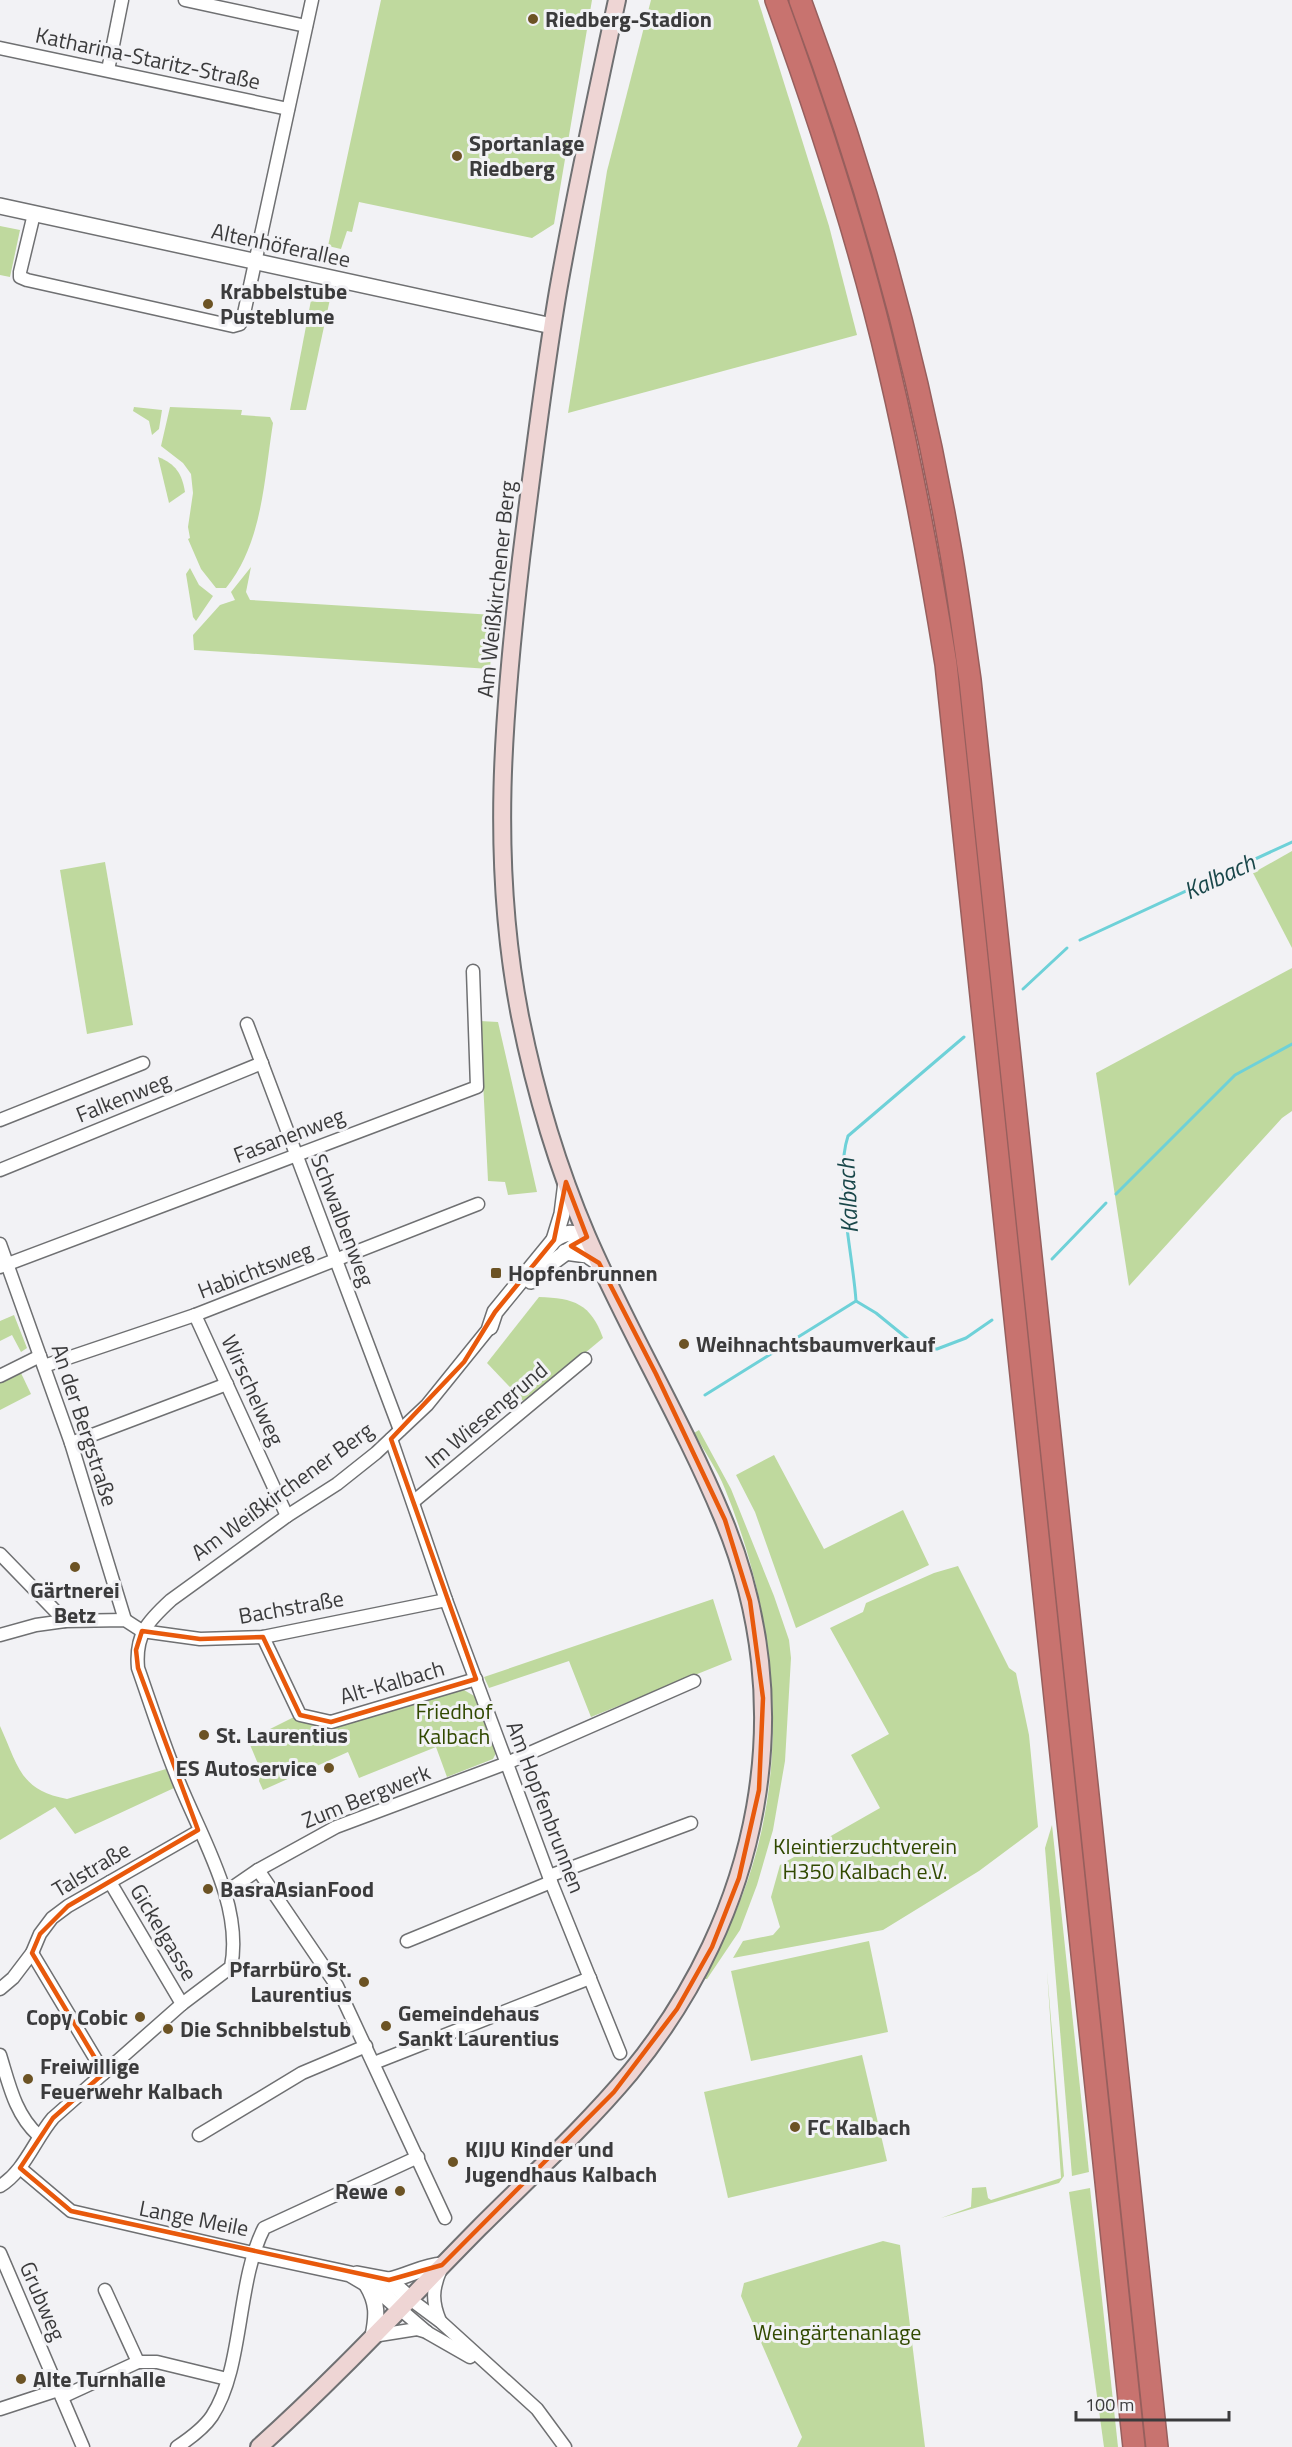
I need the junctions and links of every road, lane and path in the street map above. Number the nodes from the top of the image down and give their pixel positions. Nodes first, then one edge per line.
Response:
1 (122, 0) edge
2 (184, 0) edge
3 (312, 0) edge
4 (617, 0) edge
5 (776, 0) edge
6 (800, 0) edge
7 (306, 26) junction
8 (0, 48) edge
9 (108, 70) junction
10 (288, 109) junction
11 (0, 206) edge
12 (34, 214) junction
13 (256, 262) junction
14 (552, 326) junction
15 (473, 971) dead end
16 (247, 1024) dead end
17 (143, 1063) dead end
18 (262, 1063) junction
19 (0, 1120) edge
20 (297, 1155) junction
21 (0, 1170) edge
22 (566, 1182) junction
23 (478, 1204) dead end
24 (587, 1237) junction
25 (554, 1240) junction
26 (0, 1244) edge
27 (565, 1252) junction
28 (336, 1261) junction
29 (599, 1263) junction
30 (4, 1266) edge
31 (195, 1316) junction
32 (490, 1328) junction
33 (585, 1359) dead end
34 (42, 1361) junction
35 (0, 1376) edge
36 (227, 1384) junction
37 (400, 1430) junction
38 (391, 1439) junction
39 (71, 1443) junction
40 (413, 1502) junction
41 (287, 1516) junction
42 (0, 1554) edge
43 (446, 1600) junction
44 (125, 1620) junction
45 (65, 1621) junction
46 (142, 1631) junction
47 (0, 1635) edge
48 (263, 1637) junction
49 (476, 1679) junction
50 (694, 1681) dead end
51 (507, 1763) junction
52 (691, 1823) dead end
53 (199, 1831) junction
54 (258, 1870) junction
55 (550, 1879) junction
56 (110, 1882) junction
57 (226, 1892) junction
58 (407, 1941) dead end
59 (32, 1953) junction
60 (590, 1978) junction
61 (0, 1989) edge
62 (182, 2004) junction
63 (366, 2046) junction
64 (620, 2053) dead end
65 (0, 2055) edge
66 (374, 2063) junction
67 (104, 2073) junction
68 (38, 2135) junction
69 (199, 2135) dead end
70 (418, 2157) junction
71 (20, 2168) junction
72 (2, 2181) edge
73 (445, 2218) dead end
74 (0, 2253) edge
75 (253, 2253) junction
76 (442, 2265) junction
77 (350, 2274) junction
78 (389, 2280) junction
79 (366, 2282) junction
80 (105, 2290) dead end
81 (405, 2304) junction
82 (441, 2322) junction
83 (428, 2333) junction
84 (373, 2336) junction
85 (138, 2362) junction
86 (489, 2368) junction
87 (227, 2379) junction
88 (60, 2394) junction
89 (0, 2409) edge
90 (83, 2447) edge
91 (177, 2447) edge
92 (259, 2447) edge
93 (565, 2447) edge
94 (1134, 2447) edge
95 (1157, 2447) edge

1 - 9 street
2 - 7 street
3 - 7 street
4 - 14 main road, Am Weißkirchener Berg
5 - 94 highway
6 - 95 highway
7 - 10 street
8 - 9 street, Katharina-Staritz-Straße
9 - 10 street, Katharina-Staritz-Straße
10 - 13 street
11 - 12 street, Altenhöferallee
12 - 13 street, Altenhöferallee
12 - 13 street
13 - 14 street, Altenhöferallee
14 - 22 main road, Am Weißkirchener Berg
15 - 20 street, Fasanenweg
16 - 18 street, Schwalbenweg
17 - 19 street
18 - 20 street, Schwalbenweg
18 - 21 street, Falkenweg
20 - 28 street, Schwalbenweg
20 - 30 street, Fasanenweg
22 - 24 main road, Am Weißkirchener Berg
22 - 25 street, Am Weißkirchener Berg
23 - 28 street, Habichtsweg
24 - 25 street
24 - 27 street, Am Weißkirchener Berg
24 - 29 main road
25 - 32 street, Am Weißkirchener Berg
26 - 30 street, An der Bergstraße
27 - 29 street
27 - 32 street, Am Weißkirchener Berg
28 - 31 street, Habichtsweg
28 - 37 street, Schwalbenweg
29 - 76 main road
30 - 34 street, An der Bergstraße
31 - 34 street, Habichtsweg
31 - 36 street, Wirschelweg
32 - 37 street, Am Weißkirchener Berg
33 - 40 street, Im Wiesengrund
34 - 35 street, Habichtsweg
34 - 39 street, An der Bergstraße
36 - 39 street
36 - 41 street, Wirschelweg
37 - 38 street, Am Weißkirchener Berg
38 - 40 street, Am Hopfenbrunnen
38 - 41 street, Am Weißkirchener Berg
39 - 44 street, An der Bergstraße
40 - 43 street, Am Hopfenbrunnen
41 - 46 street, Am Weißkirchener Berg
42 - 45 street
43 - 48 street, Bachstraße
43 - 49 street, Am Hopfenbrunnen
44 - 45 street
44 - 46 street
45 - 47 street
46 - 48 street, Bachstraße
46 - 53 street
48 - 49 street, Alt-Kalbach
49 - 51 street, Am Hopfenbrunnen
50 - 51 street, Zum Bergwerk
51 - 54 street, Zum Bergwerk
51 - 55 street, Am Hopfenbrunnen
52 - 55 street
53 - 56 street, Talstraße
53 - 57 street
54 - 57 street, Zum Bergwerk
54 - 63 street
55 - 58 street
55 - 60 street, Am Hopfenbrunnen
56 - 59 street, Talstraße
56 - 62 street, Gickelgasse
57 - 62 street
59 - 61 street, Talstraße
59 - 67 street
60 - 64 street, Am Hopfenbrunnen
60 - 66 street
62 - 67 street
63 - 66 street
63 - 69 street
65 - 68 street
66 - 70 street
67 - 68 street
68 - 71 street
70 - 73 street
70 - 75 street, Lange Meile
71 - 72 street
71 - 75 street, Lange Meile
74 - 88 street, Grubweg
75 - 77 street
75 - 87 street
76 - 78 street
76 - 81 main road
76 - 82 street
77 - 78 street
77 - 79 street
78 - 81 street
79 - 81 street
79 - 84 street
80 - 85 street
81 - 82 street
81 - 83 street
81 - 84 main road
82 - 86 street
83 - 84 street
83 - 86 street
84 - 92 main road
85 - 87 street
85 - 88 street
86 - 93 street
87 - 91 street
88 - 89 street
88 - 90 street, Grubweg

